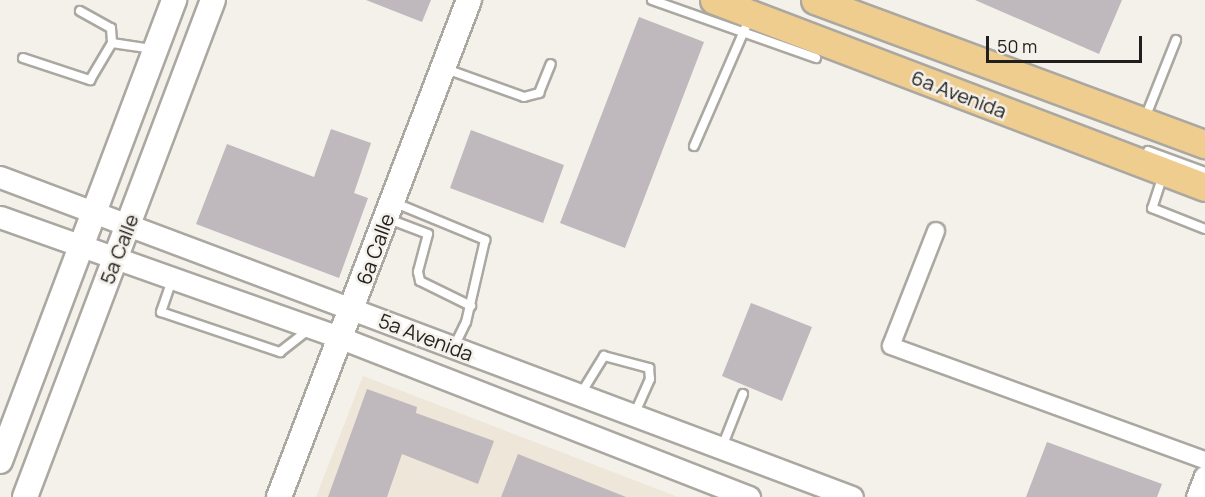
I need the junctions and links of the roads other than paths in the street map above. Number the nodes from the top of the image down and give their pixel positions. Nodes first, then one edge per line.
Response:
1 (174, 0) edge
2 (213, 0) edge
3 (468, 0) edge
4 (652, 0) edge
5 (714, 0) edge
6 (815, 0) edge
7 (80, 11) dead end
8 (746, 16) edge
9 (842, 37) dead end
10 (1176, 40) dead end
11 (112, 43) junction
12 (155, 49) junction
13 (23, 58) dead end
14 (816, 58) dead end
15 (551, 64) dead end
16 (443, 68) junction
17 (1144, 121) junction
18 (1205, 144) edge
19 (694, 146) dead end
20 (1139, 148) dead end
21 (1164, 172) junction
22 (1205, 172) edge
23 (0, 177) edge
24 (1205, 187) edge
25 (389, 210) junction
26 (94, 213) junction
27 (0, 217) edge
28 (128, 225) junction
29 (1205, 229) edge
30 (936, 231) dead end
31 (81, 246) junction
32 (115, 260) junction
33 (172, 280) junction
34 (471, 306) junction
35 (353, 309) junction
36 (311, 328) junction
37 (341, 338) junction
38 (454, 347) junction
39 (743, 394) dead end
40 (580, 395) junction
41 (634, 415) junction
42 (721, 448) junction
43 (1205, 460) edge
44 (0, 461) edge
45 (1205, 476) edge
46 (25, 497) edge
47 (279, 497) edge
48 (749, 497) edge
49 (852, 497) edge
50 (1197, 497) edge

1 - 12 main road, 5a Calle
2 - 28 main road, 5a Calle
3 - 16 main road, 6a Calle
4 - 8 lane
5 - 8 main road, 6a Avenida
6 - 17 main road, 6a Avenida
7 - 11 lane
8 - 9 lane
8 - 14 lane
8 - 19 lane
8 - 21 main road, 6a Avenida
10 - 17 lane
11 - 12 lane
11 - 13 lane
12 - 26 main road, 5a Calle
15 - 16 lane
16 - 25 main road, 6a Calle
17 - 18 main road, 6a Avenida
20 - 22 lane
21 - 24 main road, 6a Avenida
21 - 29 lane
23 - 26 street, 5a Avenida
25 - 34 lane
25 - 34 lane
25 - 35 main road, 6a Calle
26 - 28 street, 5a Avenida
26 - 31 main road, 5a Calle
27 - 31 street, 5a Avenida
28 - 32 main road, 5a Calle
28 - 35 street, 5a Avenida
30 - 43 street
31 - 32 street, 5a Avenida
31 - 44 main road, 5a Calle
32 - 33 street, 5a Avenida
32 - 46 main road, 5a Calle
33 - 36 street, 5a Avenida
33 - 36 lane
34 - 38 lane
35 - 37 main road, 6a Calle
35 - 38 street, 5a Avenida
36 - 37 street, 5a Avenida
37 - 47 main road, 6a Calle
37 - 48 street, 5a Avenida
38 - 40 street, 5a Avenida
39 - 42 lane
40 - 41 street, 5a Avenida
40 - 41 lane
41 - 42 street, 5a Avenida
42 - 49 street, 5a Avenida
45 - 50 street

